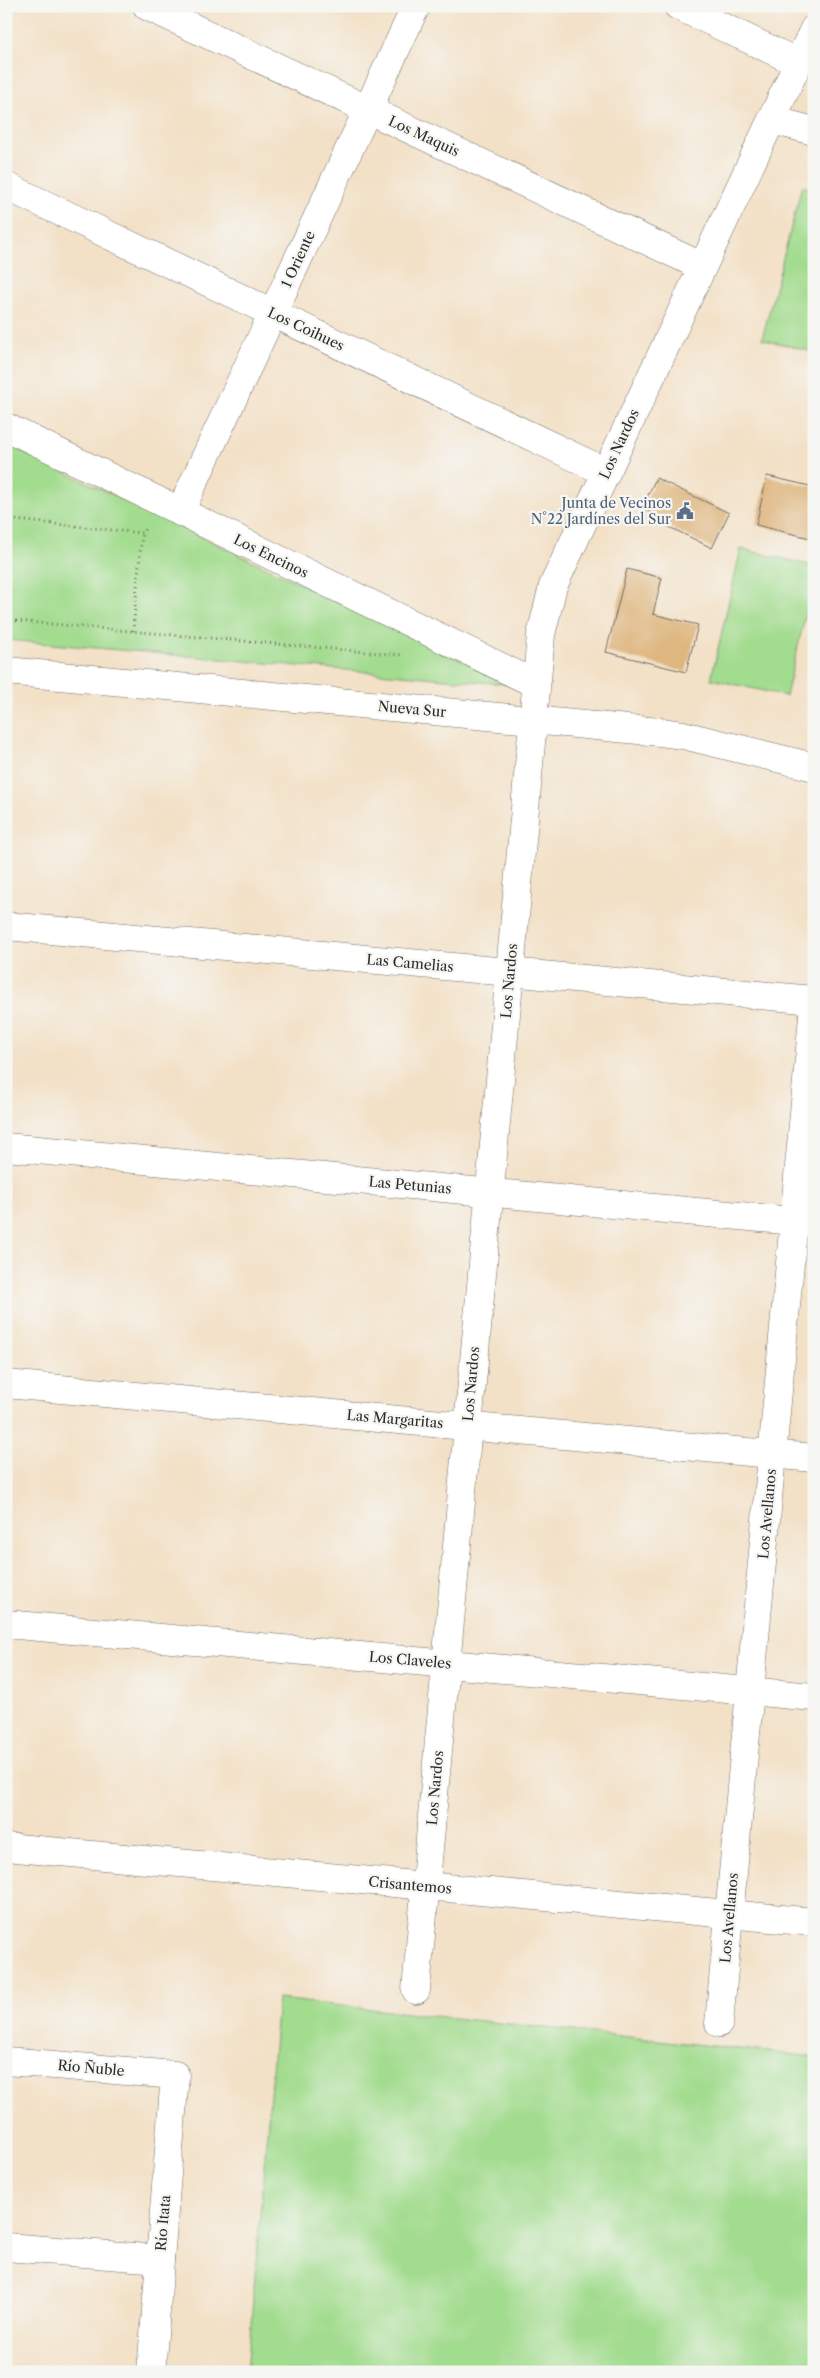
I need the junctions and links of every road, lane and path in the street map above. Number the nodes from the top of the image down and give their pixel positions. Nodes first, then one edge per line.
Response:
1 (147, 6) edge
2 (416, 6) edge
3 (678, 6) edge
4 (814, 29) edge
5 (799, 63) junction
6 (368, 110) junction
7 (772, 120) junction
8 (814, 131) edge
9 (6, 186) edge
10 (701, 266) junction
11 (272, 313) junction
12 (6, 427) edge
13 (606, 472) junction
14 (170, 507) junction
15 (6, 519) edge
16 (142, 533) junction
17 (6, 620) edge
18 (133, 631) junction
19 (406, 656) dead end
20 (6, 671) edge
21 (536, 684) junction
22 (533, 720) junction
23 (814, 767) edge
24 (6, 926) edge
25 (509, 972) junction
26 (814, 1000) edge
27 (814, 1006) edge
28 (6, 1147) edge
29 (489, 1192) junction
30 (804, 1222) edge
31 (6, 1384) edge
32 (468, 1426) junction
33 (772, 1454) junction
34 (814, 1458) edge
35 (6, 1624) edge
36 (446, 1664) junction
37 (750, 1691) junction
38 (814, 1697) edge
39 (6, 1847) edge
40 (425, 1886) junction
41 (730, 1914) junction
42 (814, 1922) edge
43 (416, 1990) dead end
44 (719, 2023) dead end
45 (6, 2061) edge
46 (175, 2075) joint
47 (6, 2247) edge
48 (160, 2259) junction
49 (151, 2372) edge

1 - 6 street, Los Maquis
2 - 6 street, 1 Oriente
3 - 5 street
4 - 5 street, Los Nardos
5 - 7 street, Los Nardos
6 - 10 street, Los Maquis
6 - 11 street, 1 Oriente
7 - 8 street
7 - 10 street, Los Nardos
9 - 11 street, Los Coihues
10 - 13 street, Los Nardos
11 - 13 street, Los Coihues
11 - 14 street, 1 Oriente
12 - 14 street, Los Encinos
13 - 21 street, Los Nardos
14 - 16 path
14 - 21 street, Los Encinos
15 - 16 path
16 - 18 path
17 - 18 path
18 - 19 path
20 - 22 street, Nueva Sur
21 - 22 street, Los Nardos
22 - 23 street, Nueva Sur
22 - 25 street, Los Nardos
24 - 25 street, Las Camelias
25 - 26 street, Las Camelias
25 - 29 street, Los Nardos
27 - 30 street, Los Avellanos
28 - 29 street, Las Petunias
29 - 30 street, Las Petunias
29 - 32 street, Los Nardos
30 - 33 street, Los Avellanos
31 - 32 street, Las Margaritas
32 - 33 street, Las Margaritas
32 - 36 street, Los Nardos
33 - 34 street, Las Margaritas
33 - 37 street, Los Avellanos
35 - 36 street, Los Claveles
36 - 37 street, Los Claveles
36 - 40 street, Los Nardos
37 - 38 street, Los Claveles
37 - 41 street, Los Avellanos
39 - 40 street, Crisantemos
40 - 41 street, Crisantemos
40 - 43 street, Los Nardos
41 - 42 street, Crisantemos
41 - 44 street, Los Avellanos
45 - 46 street, Río Ñuble
46 - 48 street, Río Itata
47 - 48 street
48 - 49 street, Río Itata

